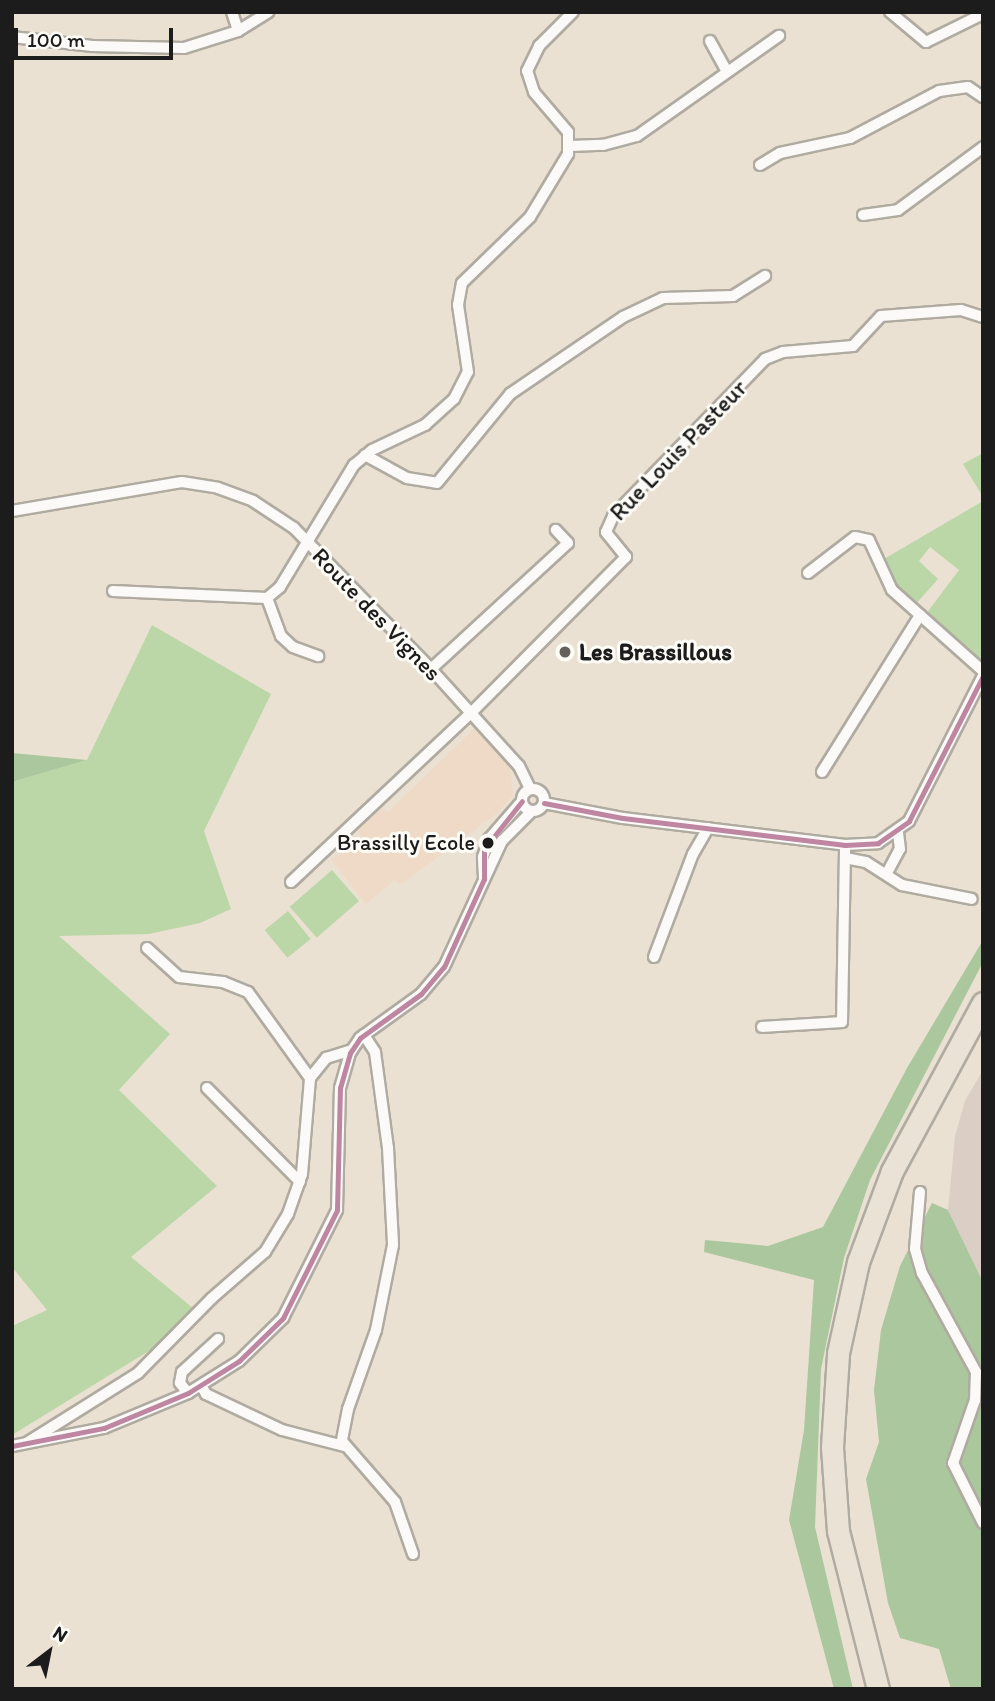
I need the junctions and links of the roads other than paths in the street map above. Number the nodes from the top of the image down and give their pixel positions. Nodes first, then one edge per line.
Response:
1 (232, 12) edge
2 (269, 12) edge
3 (573, 12) edge
4 (890, 12) edge
5 (983, 13) edge
6 (238, 31) junction
7 (779, 36) dead end
8 (12, 37) edge
9 (710, 41) dead end
10 (727, 72) junction
11 (981, 90) edge
12 (570, 146) junction
13 (983, 146) edge
14 (760, 165) dead end
15 (863, 215) dead end
16 (765, 275) dead end
17 (983, 317) edge
18 (365, 455) junction
19 (12, 511) edge
20 (556, 530) dead end
21 (307, 542) junction
22 (808, 572) dead end
23 (113, 591) dead end
24 (267, 598) junction
25 (920, 615) junction
26 (318, 656) dead end
27 (431, 669) junction
28 (983, 671) edge
29 (983, 677) edge
30 (472, 712) junction
31 (822, 772) dead end
32 (530, 789) junction
33 (522, 800) junction
34 (544, 803) junction
35 (532, 811) junction
36 (708, 828) junction
37 (898, 832) junction
38 (845, 845) junction
39 (845, 858) junction
40 (887, 873) junction
41 (484, 878) junction
42 (290, 881) dead end
43 (972, 899) dead end
44 (147, 948) dead end
45 (654, 957) dead end
46 (983, 1003) edge
47 (762, 1027) dead end
48 (364, 1035) junction
49 (352, 1050) junction
50 (310, 1078) junction
51 (207, 1088) dead end
52 (300, 1182) junction
53 (920, 1192) dead end
54 (218, 1339) dead end
55 (202, 1387) junction
56 (188, 1393) junction
57 (28, 1442) junction
58 (12, 1446) edge
59 (344, 1446) junction
60 (983, 1523) edge
61 (413, 1554) dead end
62 (878, 1689) edge

1 - 6 street
2 - 6 street
3 - 12 street
4 - 5 street
6 - 8 street
7 - 10 street
9 - 10 street
10 - 12 street
11 - 14 street
12 - 18 street, Route des Vignes
13 - 15 street
16 - 18 street
17 - 30 street, Rue Louis Pasteur
18 - 21 street, Route des Vignes
19 - 21 street
20 - 27 street
21 - 24 street
21 - 27 street, Route des Vignes
22 - 25 street
23 - 24 street
24 - 26 street
25 - 28 street
25 - 31 street
27 - 30 street, Route des Vignes
29 - 37 street
30 - 32 street, Route des Vignes
30 - 42 street
32 - 33 street
32 - 34 street, Route des Vignes
33 - 35 street
33 - 41 street
34 - 35 street
34 - 36 street
35 - 41 street
36 - 38 street
36 - 45 street
37 - 38 street
37 - 40 street
38 - 39 street
39 - 40 street
39 - 47 street
40 - 43 street
41 - 48 street
44 - 50 street
46 - 62 highway
48 - 49 street
48 - 59 street
49 - 50 street
49 - 55 street
50 - 52 street
51 - 52 street
52 - 57 street
53 - 60 street
54 - 56 street
55 - 56 street
55 - 59 street
56 - 57 street
57 - 58 street
59 - 61 street

